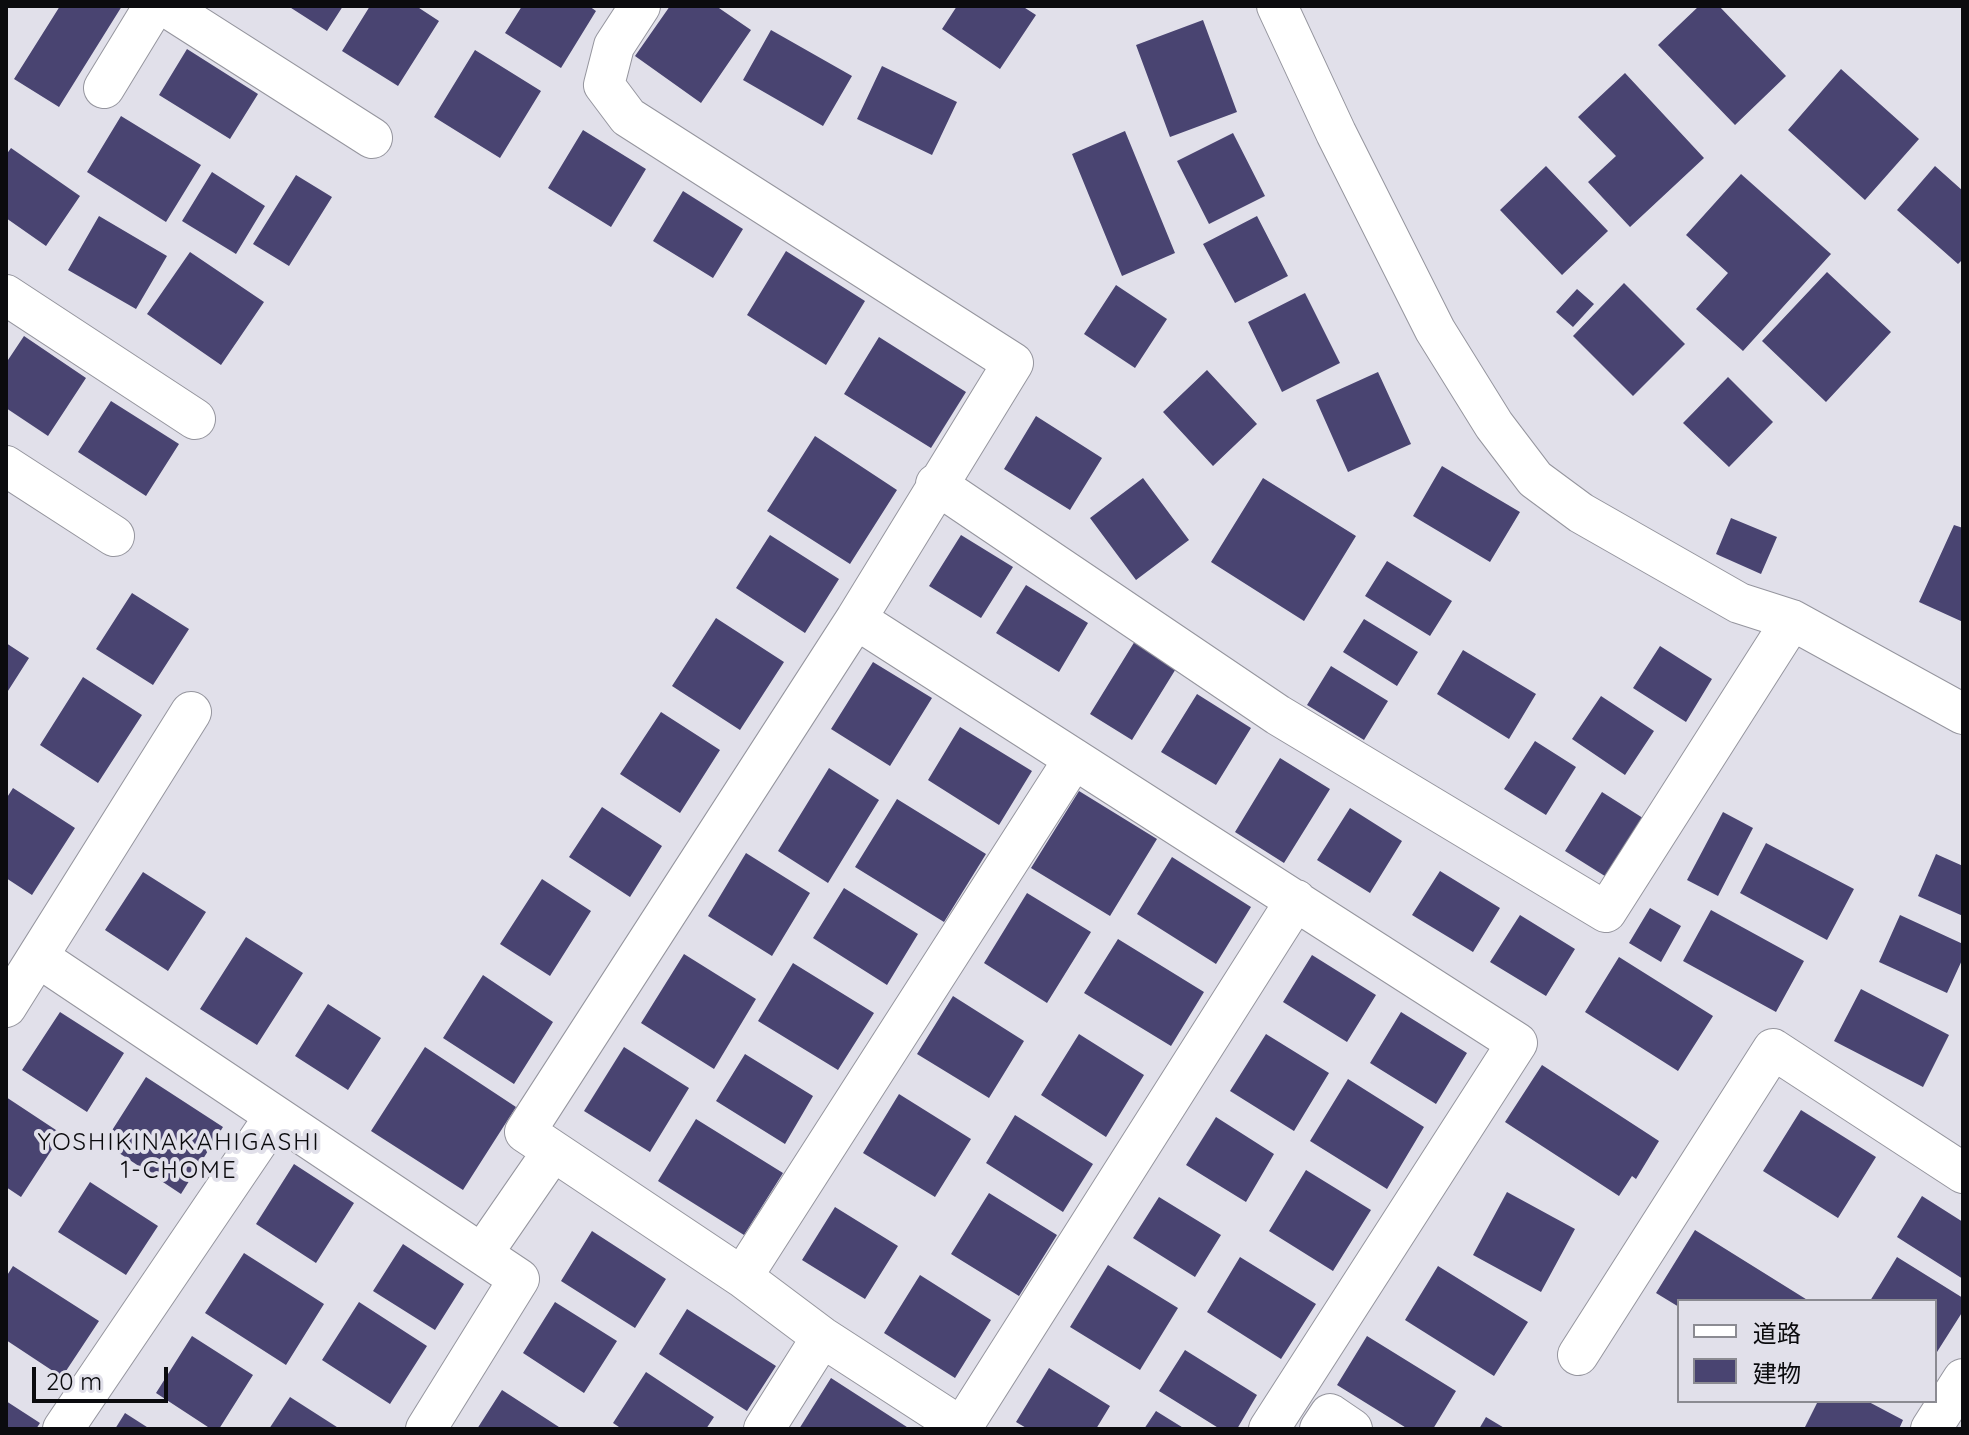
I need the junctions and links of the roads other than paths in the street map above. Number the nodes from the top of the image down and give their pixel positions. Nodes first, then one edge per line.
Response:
1 (154, 6) edge
2 (165, 6) edge
3 (640, 6) edge
4 (1277, 6) edge
5 (104, 88) dead end
6 (372, 138) dead end
7 (6, 295) edge
8 (195, 419) dead end
9 (6, 466) edge
10 (936, 484) junction
11 (114, 536) dead end
12 (856, 619) junction
13 (1792, 620) junction
14 (191, 712) dead end
15 (1963, 714) edge
16 (1074, 759) junction
17 (1296, 900) junction
18 (38, 957) junction
19 (6, 1007) edge
20 (275, 1116) junction
21 (553, 1151) junction
22 (1963, 1173) edge
23 (482, 1254) junction
24 (742, 1277) junction
25 (822, 1337) junction
26 (1578, 1355) dead end
27 (1963, 1379) edge
28 (963, 1428) edge
29 (63, 1429) edge
30 (426, 1429) edge
31 (764, 1429) edge
32 (1269, 1429) edge
33 (1320, 1429) edge
34 (1352, 1429) edge
35 (1931, 1429) edge

1 - 5 street
2 - 6 street
3 - 10 street
4 - 13 street
7 - 8 street
9 - 11 street
10 - 12 street
10 - 13 street
12 - 16 street
12 - 21 street
13 - 15 street
14 - 18 street
16 - 17 street
16 - 24 street
17 - 28 street
17 - 32 street
18 - 19 street
18 - 20 street
20 - 23 street
20 - 29 street
21 - 23 street
21 - 24 street
22 - 26 street
23 - 30 street
24 - 25 street
25 - 28 street
25 - 31 street
27 - 35 street
33 - 34 street

